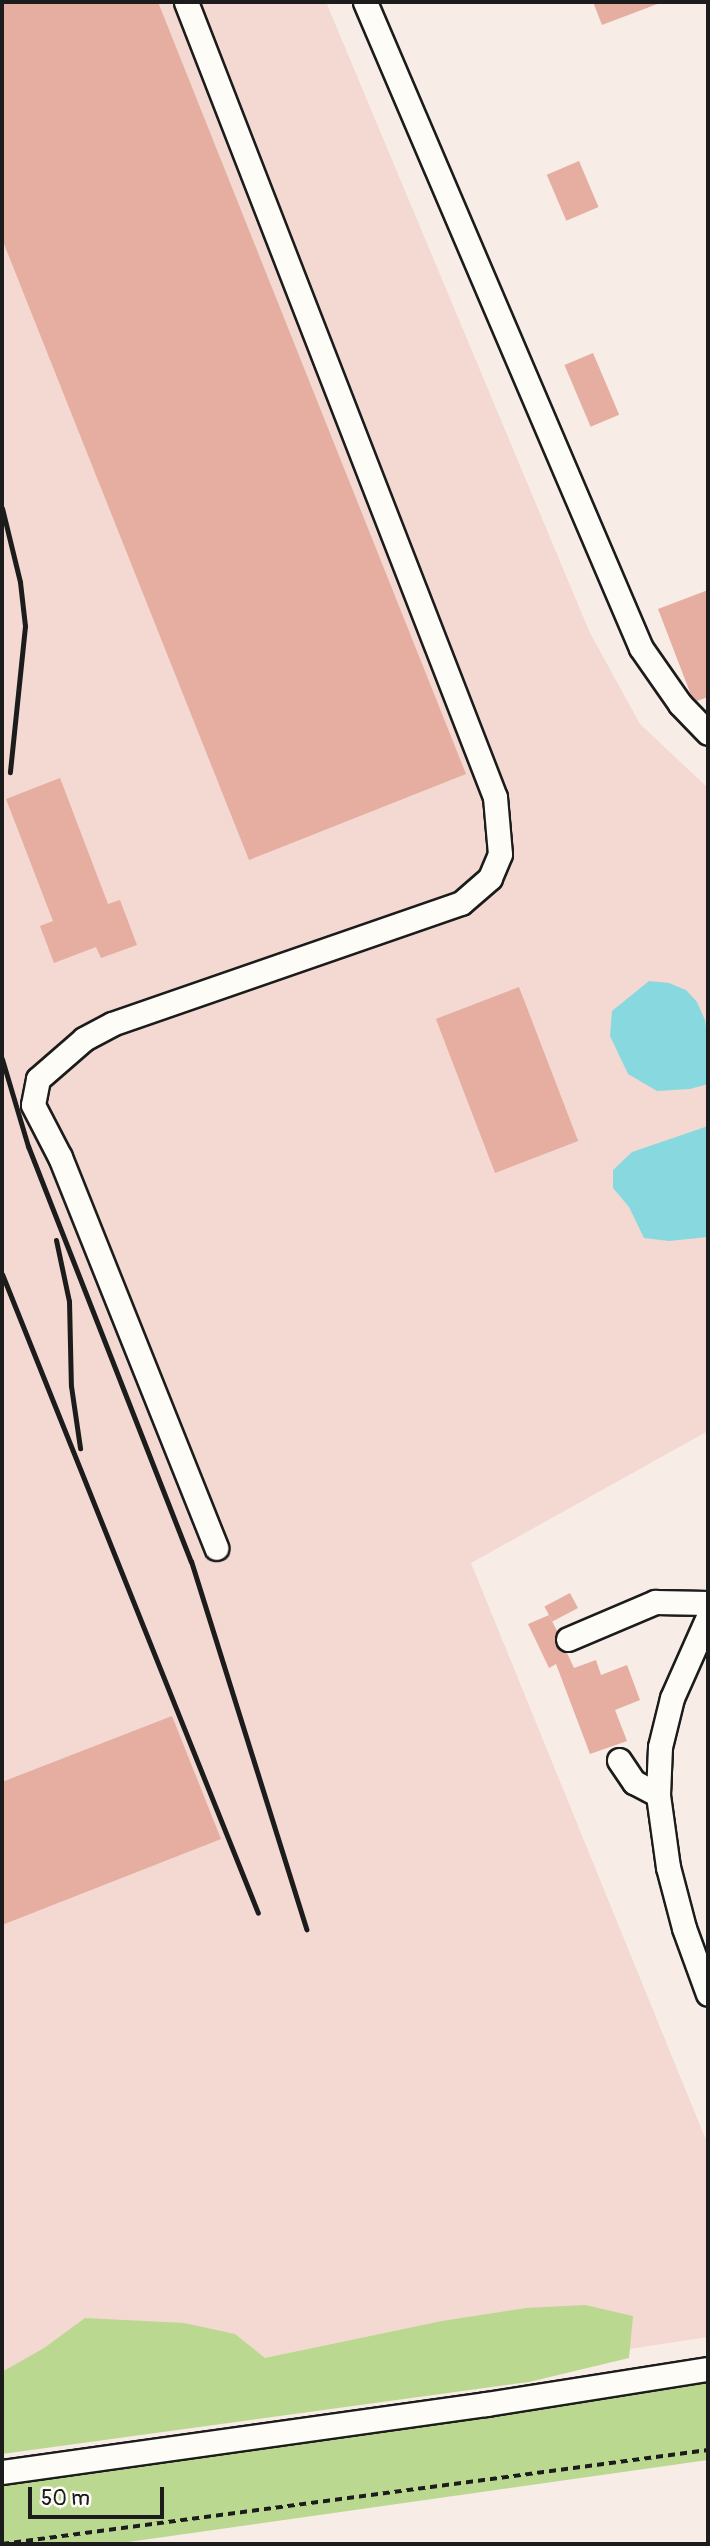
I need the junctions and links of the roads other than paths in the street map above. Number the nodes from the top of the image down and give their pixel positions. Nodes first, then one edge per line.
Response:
1 (186, 2) edge
2 (365, 2) edge
3 (708, 733) edge
4 (216, 1548) dead end
5 (708, 1604) edge
6 (708, 1617) edge
7 (568, 1639) dead end
8 (619, 1760) dead end
9 (658, 1795) junction
10 (708, 1994) edge
11 (708, 2369) edge
12 (2, 2472) edge

1 - 4 street
2 - 3 street
5 - 7 street
6 - 9 street
8 - 9 street
9 - 10 street
11 - 12 street

